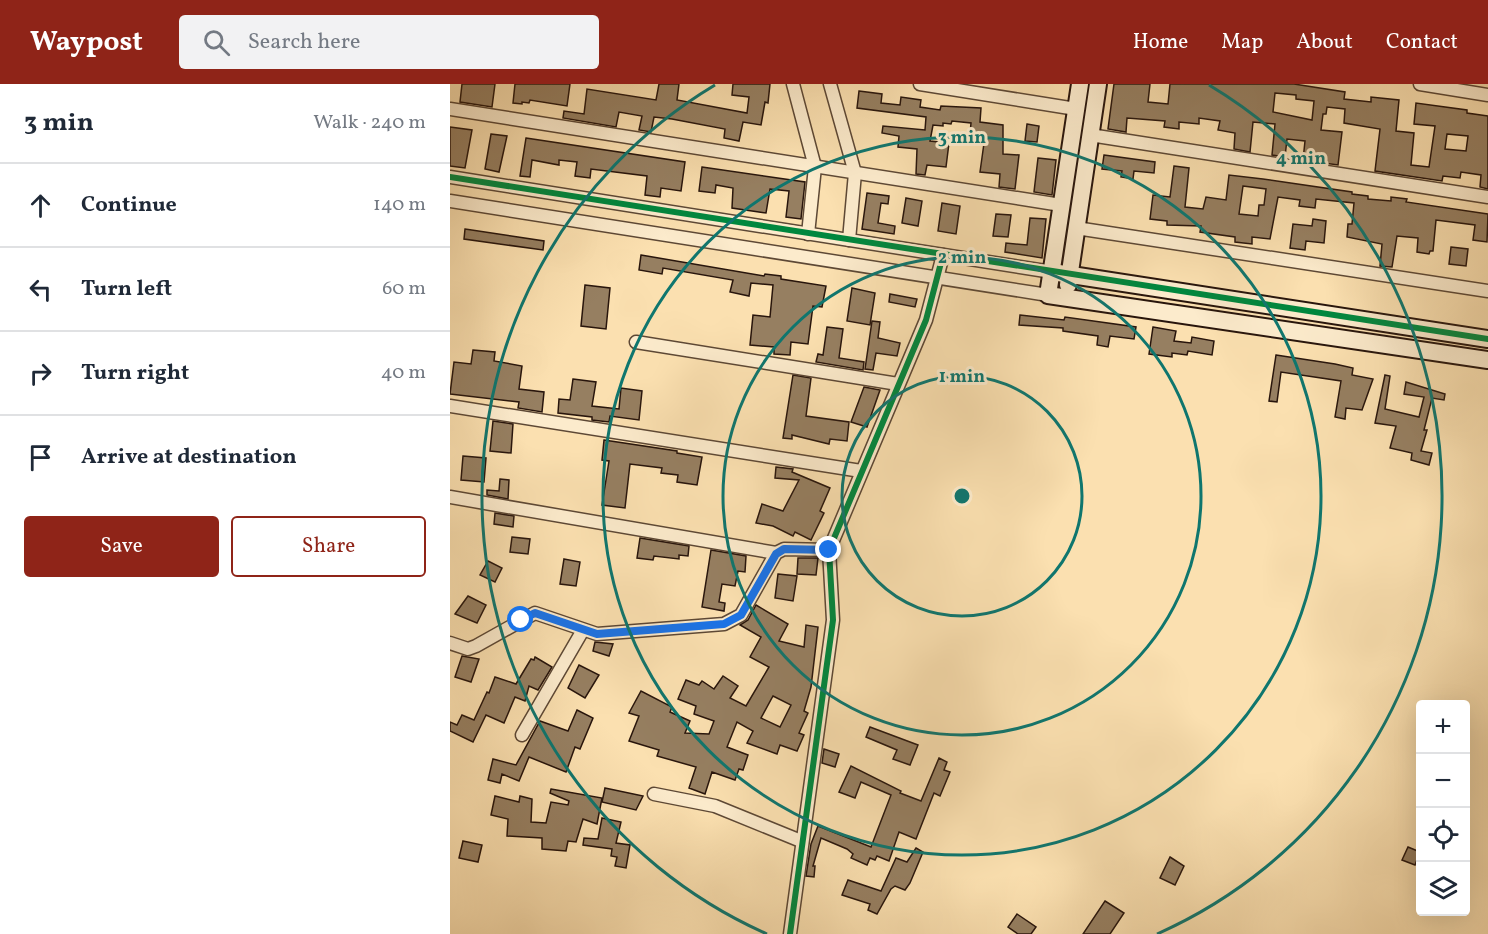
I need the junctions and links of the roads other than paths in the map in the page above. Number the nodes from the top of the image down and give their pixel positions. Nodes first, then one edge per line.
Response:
1 (793, 84) edge
2 (830, 84) edge
3 (920, 84) edge
4 (1080, 84) edge
5 (1098, 84) edge
6 (1420, 84) edge
7 (1488, 95) edge
8 (450, 109) edge
9 (1076, 109) junction
10 (1090, 135) junction
11 (815, 167) junction
12 (855, 173) junction
13 (450, 177) edge
14 (1488, 197) edge
15 (450, 201) edge
16 (1061, 205) junction
17 (1076, 228) junction
18 (808, 234) junction
19 (849, 240) junction
20 (943, 255) junction
21 (1052, 272) junction
22 (1069, 275) junction
23 (939, 278) junction
24 (1488, 291) edge
25 (1048, 295) junction
26 (1066, 297) junction
27 (1488, 339) edge
28 (636, 342) dead end
29 (1488, 360) edge
30 (898, 384) junction
31 (450, 406) edge
32 (861, 471) junction
33 (450, 497) edge
34 (829, 550) junction
35 (776, 554) junction
36 (583, 630) junction
37 (450, 643) edge
38 (522, 735) dead end
39 (654, 794) dead end
40 (801, 841) junction
41 (790, 934) edge

1 - 11 street
2 - 12 street
3 - 9 street
4 - 9 street
5 - 10 street
6 - 7 street
8 - 11 street
9 - 16 street
10 - 14 street
10 - 17 street
11 - 12 street
11 - 18 street
12 - 16 street
12 - 19 street
13 - 18 street
15 - 23 street
16 - 21 street
17 - 22 street
17 - 24 street
18 - 19 street
19 - 20 street
20 - 21 street
20 - 23 street
21 - 22 street
21 - 25 street
22 - 26 street
22 - 27 street
23 - 25 street
23 - 30 street
25 - 26 street
26 - 29 street
28 - 30 street
30 - 32 street
31 - 32 street
32 - 34 street
33 - 35 street
34 - 35 street
34 - 40 street
35 - 36 street
36 - 37 street
36 - 38 street
39 - 40 street
40 - 41 street

